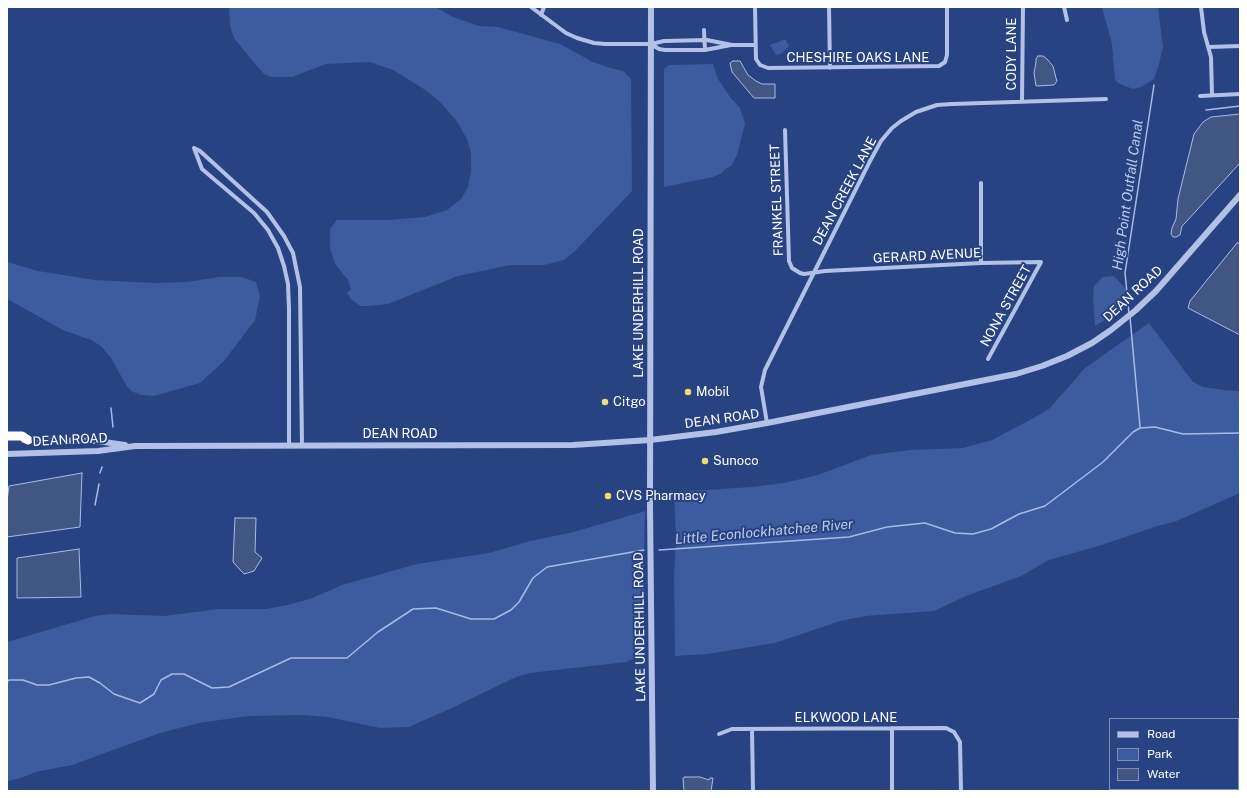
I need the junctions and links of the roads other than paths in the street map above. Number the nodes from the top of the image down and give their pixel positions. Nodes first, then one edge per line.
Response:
1 (531, 7) edge
2 (544, 7) edge
3 (651, 7) edge
4 (755, 7) edge
5 (829, 7) edge
6 (947, 7) edge
7 (1022, 7) edge
8 (1064, 7) edge
9 (1201, 7) edge
10 (541, 15) junction
11 (1067, 20) dead end
12 (704, 30) dead end
13 (704, 40) junction
14 (651, 44) junction
15 (732, 45) junction
16 (755, 45) junction
17 (1240, 46) edge
18 (1209, 47) junction
19 (705, 50) junction
20 (830, 68) junction
21 (1240, 94) edge
22 (1212, 95) junction
23 (1200, 96) dead end
24 (1106, 99) dead end
25 (1022, 101) junction
26 (785, 130) dead end
27 (981, 183) dead end
28 (1240, 196) edge
29 (1041, 262) joint
30 (981, 263) junction
31 (813, 273) junction
32 (988, 359) dead end
33 (767, 423) junction
34 (7, 436) edge
35 (7, 440) edge
36 (28, 440) junction
37 (650, 440) junction
38 (289, 445) junction
39 (302, 445) junction
40 (135, 446) junction
41 (7, 454) edge
42 (892, 728) junction
43 (752, 729) junction
44 (720, 734) dead end
45 (653, 791) edge
46 (752, 791) edge
47 (892, 791) edge
48 (961, 791) edge

1 - 10 street
2 - 10 street
3 - 14 street, LAKE UNDERHILL ROAD
4 - 16 street, CHESHIRE OAKS LANE
5 - 20 street
6 - 20 street, CHESHIRE OAKS LANE
7 - 25 street, CODY LANE
8 - 11 street
9 - 18 street
10 - 14 street
12 - 13 street
13 - 14 street
13 - 15 street
13 - 19 street
14 - 19 street
14 - 37 street, LAKE UNDERHILL ROAD
15 - 16 street
15 - 19 street
16 - 20 street, CHESHIRE OAKS LANE
17 - 18 street
18 - 22 street
21 - 22 street
22 - 23 street
24 - 25 street, DEAN CREEK LANE
25 - 31 street, DEAN CREEK LANE
26 - 31 street, FRANKEL STREET
27 - 30 street
28 - 33 street, DEAN ROAD
29 - 30 street, GERARD AVENUE
29 - 32 street, NONA STREET
30 - 31 street, GERARD AVENUE
31 - 33 street, DEAN CREEK LANE
33 - 37 street, DEAN ROAD
34 - 36 highway
35 - 36 street, DEAN ROAD
36 - 40 street, DEAN ROAD
37 - 39 street, DEAN ROAD
37 - 45 street, LAKE UNDERHILL ROAD
38 - 39 street, DEAN ROAD
38 - 39 street
38 - 40 street, DEAN ROAD
40 - 41 street, DEAN ROAD
42 - 43 street, ELKWOOD LANE
42 - 47 street
42 - 48 street, ELKWOOD LANE
43 - 44 street, ELKWOOD LANE
43 - 46 street

